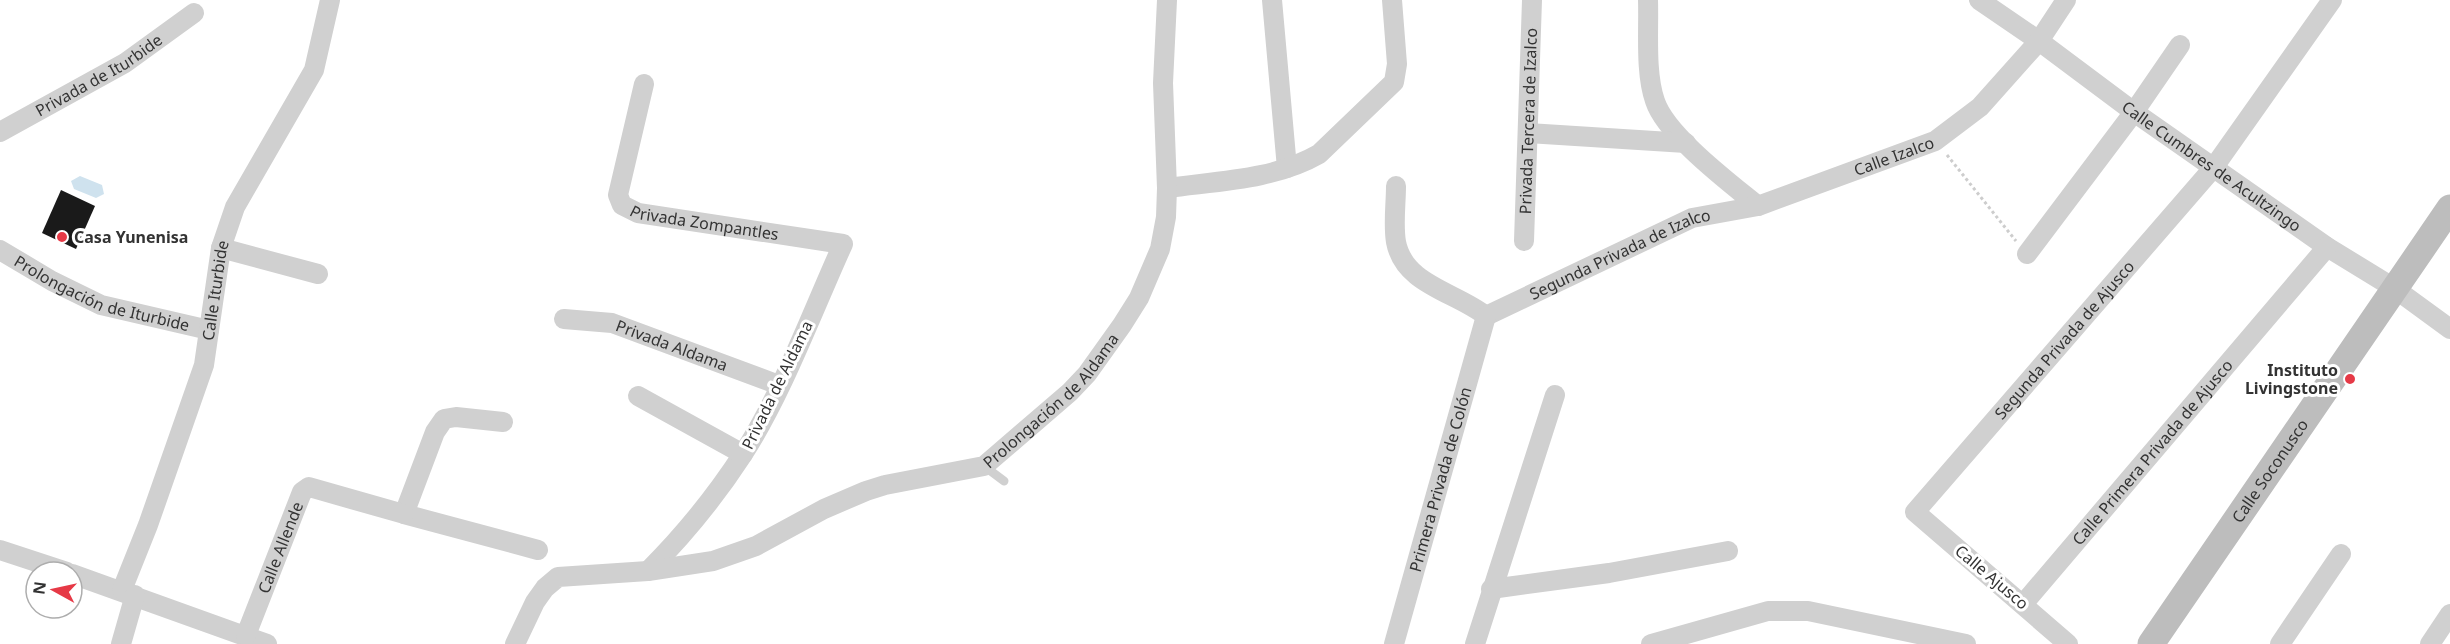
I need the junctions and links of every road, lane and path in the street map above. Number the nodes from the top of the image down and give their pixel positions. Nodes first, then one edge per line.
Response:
1 (330, 0) edge
2 (1167, 0) edge
3 (1272, 0) edge
4 (1392, 0) edge
5 (1532, 0) edge
6 (1648, 0) edge
7 (1978, 0) edge
8 (2067, 0) edge
9 (2332, 0) edge
10 (194, 13) dead end
11 (2039, 41) junction
12 (2180, 45) dead end
13 (644, 84) dead end
14 (2134, 112) junction
15 (0, 132) edge
16 (1528, 133) junction
17 (1935, 141) junction
18 (1686, 143) junction
19 (2214, 167) junction
20 (1287, 168) junction
21 (1396, 186) dead end
22 (1167, 188) junction
23 (1758, 206) junction
24 (2450, 208) edge
25 (1524, 241) dead end
26 (843, 244) joint
27 (2327, 247) junction
28 (221, 248) junction
29 (0, 250) edge
30 (2027, 254) joint
31 (318, 274) dead end
32 (2394, 288) junction
33 (1486, 316) junction
34 (564, 319) dead end
35 (2450, 329) edge
36 (209, 330) junction
37 (779, 386) junction
38 (1555, 395) dead end
39 (638, 396) dead end
40 (503, 422) dead end
41 (743, 453) junction
42 (984, 466) junction
43 (1004, 481) dead end
44 (1914, 512) joint
45 (404, 514) junction
46 (0, 550) edge
47 (538, 550) dead end
48 (1728, 550) dead end
49 (2341, 554) dead end
50 (30, 560) edge
51 (648, 571) junction
52 (84, 578) edge
53 (1491, 589) junction
54 (129, 593) junction
55 (2024, 603) junction
56 (2450, 614) edge
57 (234, 637) edge
58 (121, 644) edge
59 (267, 644) edge
60 (515, 644) edge
61 (1394, 644) edge
62 (1474, 644) edge
63 (1651, 644) edge
64 (1966, 644) edge
65 (2068, 644) edge
66 (2151, 644) edge
67 (2280, 644) edge
68 (2430, 644) edge

1 - 28 street, Calle Iturbide
2 - 22 street, Prolongación de Aldama
3 - 20 street
4 - 20 street
5 - 16 street, Privada Tercera de Izalco
6 - 18 street
7 - 11 street, Calle Cumbres de Acultzingo
8 - 11 street, Calle Izalco
9 - 19 street, Segunda Privada de Ajusco
10 - 15 street, Privada de Iturbide
11 - 14 street, Calle Cumbres de Acultzingo
11 - 17 street, Calle Izalco
12 - 14 street
13 - 26 street, Privada Zompantles
14 - 19 street, Calle Cumbres de Acultzingo
14 - 30 street
16 - 18 street
16 - 25 street, Privada Tercera de Izalco
17 - 23 street, Calle Izalco
17 - 30 path
18 - 23 street
19 - 27 street, Calle Cumbres de Acultzingo
19 - 44 street, Segunda Privada de Ajusco
20 - 22 street
21 - 33 street
22 - 42 street, Prolongación de Aldama
23 - 33 street, Segunda Privada de Izalco
24 - 32 main road, Calle Soconusco
26 - 37 street, Privada de Aldama
27 - 32 street, Calle Cumbres de Acultzingo
27 - 55 street, Calle Primera Privada de Ajusco
28 - 31 street
28 - 36 street, Calle Iturbide
29 - 36 street, Prolongación de Iturbide
32 - 35 street, Calle Cumbres de Acultzingo
32 - 66 main road, Calle Soconusco
33 - 61 street, Primera Privada de Colón
34 - 37 street, Privada Aldama
36 - 54 street, Calle Iturbide
37 - 41 street, Privada de Aldama
38 - 53 street
39 - 41 street
40 - 45 street
41 - 51 street, Privada de Aldama
42 - 43 lane
42 - 51 street, Prolongación de Aldama
44 - 55 street, Calle Ajusco
45 - 47 street
45 - 57 street, Calle Allende
46 - 50 street
48 - 53 street
49 - 67 street
51 - 60 street, Prolongación de Aldama
52 - 54 street
53 - 62 street
54 - 57 street
54 - 58 street, Calle Iturbide
55 - 65 street, Calle Ajusco
56 - 68 street
57 - 59 street
63 - 64 street

